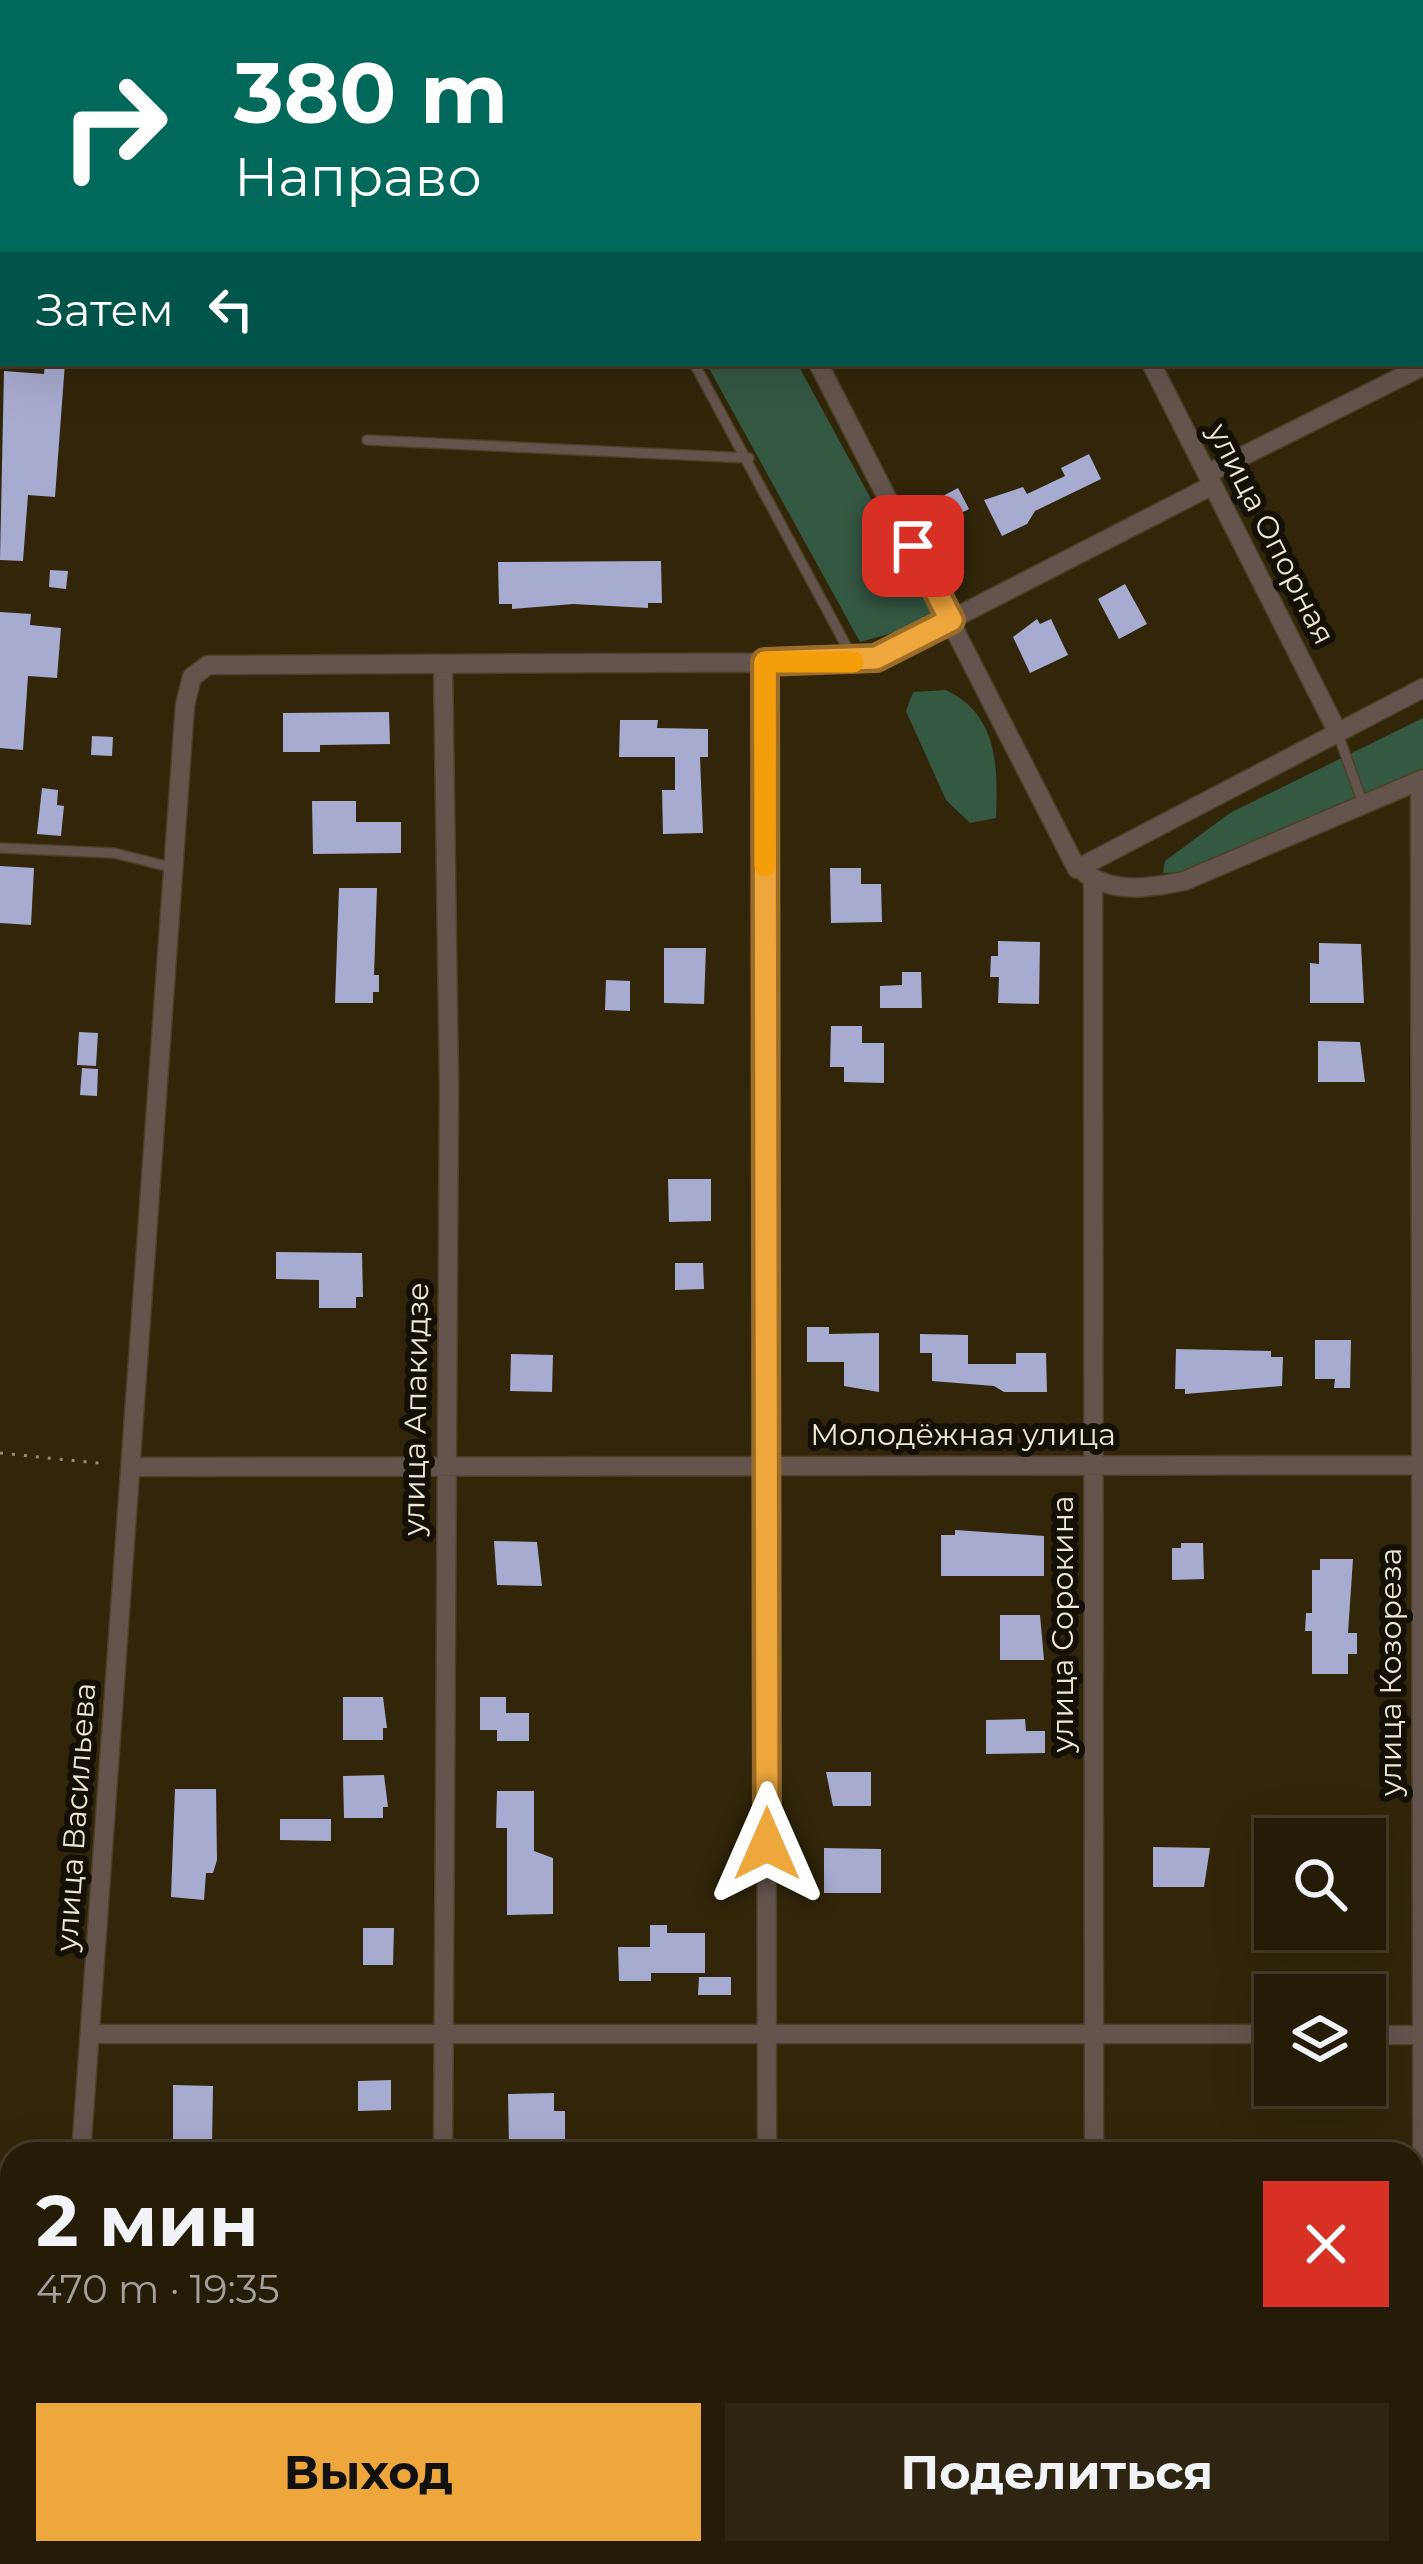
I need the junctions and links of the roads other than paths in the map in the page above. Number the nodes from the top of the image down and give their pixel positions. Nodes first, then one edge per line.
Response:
1 (696, 366) edge
2 (820, 366) edge
3 (1152, 366) edge
4 (1423, 366) edge
5 (367, 440) dead end
6 (749, 458) junction
7 (1210, 480) junction
8 (951, 620) junction
9 (765, 662) junction
10 (855, 662) junction
11 (442, 664) junction
12 (1423, 688) edge
13 (1337, 731) junction
14 (1422, 780) edge
15 (1364, 804) junction
16 (0, 848) edge
17 (174, 868) junction
18 (1085, 873) junction
19 (445, 1465) junction
20 (1093, 1465) junction
21 (1422, 1465) edge
22 (766, 1466) junction
23 (133, 1475) junction
24 (443, 2033) junction
25 (767, 2033) junction
26 (90, 2034) junction
27 (1094, 2034) junction
28 (1254, 2034) edge
29 (1386, 2035) edge
30 (1422, 2035) edge
31 (82, 2142) edge
32 (443, 2142) edge
33 (767, 2142) edge
34 (1094, 2142) edge
35 (1422, 2142) edge

1 - 6 lane
2 - 8 street
3 - 7 street, улица Опорная
4 - 7 street
5 - 6 lane
6 - 10 lane
7 - 8 street
7 - 13 street, улица Опорная
8 - 10 street
8 - 18 street
9 - 10 street, улица Васильева
9 - 11 street, улица Васильева
9 - 22 street
11 - 17 street, улица Васильева
11 - 19 street, улица Апакидзе
12 - 13 street
13 - 15 lane
13 - 18 street
14 - 15 street
14 - 21 street, улица Козореза
15 - 18 street
16 - 17 lane
17 - 23 street, улица Васильева
18 - 20 street, улица Сорокина
19 - 22 street, Молодёжная улица
19 - 23 street, Молодёжная улица
19 - 24 street, улица Апакидзе
20 - 21 street, Молодёжная улица
20 - 22 street, Молодёжная улица
20 - 27 street, улица Сорокина
21 - 30 street, улица Козореза
22 - 25 street
23 - 26 street, улица Васильева
24 - 25 street
24 - 26 street
24 - 32 street, улица Апакидзе
25 - 27 street
25 - 33 street
26 - 31 street, улица Васильева
27 - 28 street
27 - 34 street, улица Сорокина
29 - 30 street
30 - 35 street, улица Козореза

